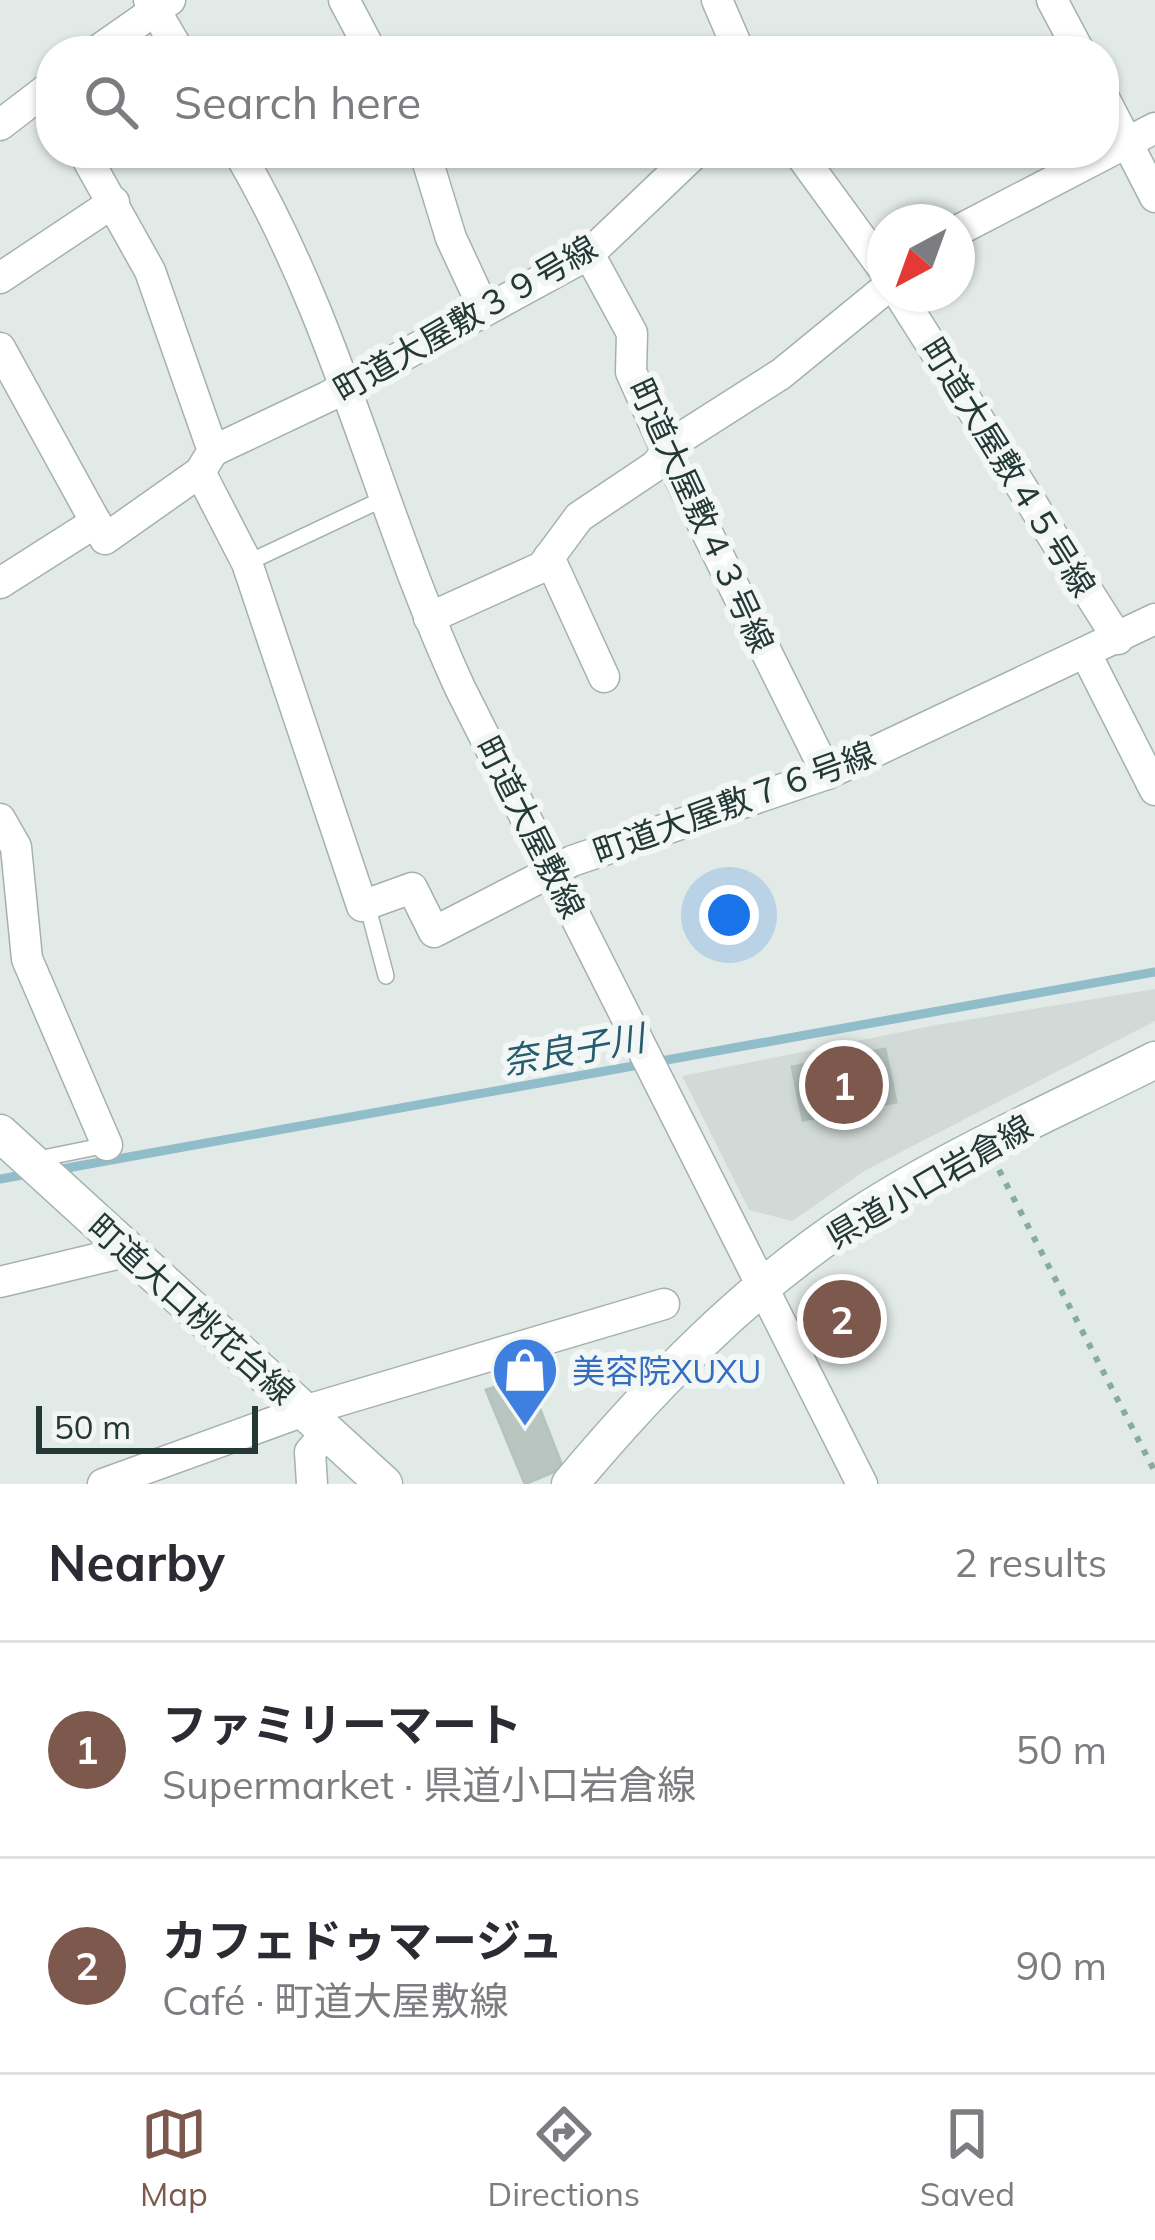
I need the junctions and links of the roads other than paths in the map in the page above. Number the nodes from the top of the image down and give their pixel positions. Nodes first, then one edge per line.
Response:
1 (344, 0) edge
2 (717, 0) edge
3 (1052, 0) edge
4 (157, 3) edge
5 (116, 36) edge
6 (172, 36) edge
7 (363, 36) edge
8 (733, 36) edge
9 (1071, 36) edge
10 (36, 101) edge
11 (0, 125) edge
12 (1119, 127) edge
13 (1155, 128) edge
14 (1127, 142) junction
15 (1119, 146) edge
16 (93, 168) edge
17 (247, 168) edge
18 (429, 168) edge
19 (679, 168) edge
20 (811, 168) edge
21 (1077, 168) edge
22 (1155, 197) edge
23 (114, 202) junction
24 (975, 222) edge
25 (867, 247) edge
26 (589, 254) junction
27 (0, 278) edge
28 (867, 304) edge
29 (484, 309) junction
30 (910, 312) edge
31 (0, 348) edge
32 (346, 386) junction
33 (667, 452) junction
34 (207, 462) junction
35 (386, 498) junction
36 (96, 522) junction
37 (549, 557) junction
38 (247, 563) junction
39 (0, 583) edge
40 (429, 618) junction
41 (1155, 619) edge
42 (1118, 639) junction
43 (1085, 654) junction
44 (604, 677) dead end
45 (827, 774) junction
46 (1155, 790) edge
47 (0, 818) edge
48 (553, 872) junction
49 (367, 904) junction
50 (386, 976) dead end
51 (1155, 1060) edge
52 (0, 1133) edge
53 (107, 1145) joint
54 (30, 1160) junction
55 (130, 1251) junction
56 (0, 1282) edge
57 (763, 1287) junction
58 (664, 1304) dead end
59 (315, 1421) junction
60 (103, 1484) edge
61 (312, 1484) edge
62 (384, 1484) edge
63 (570, 1484) edge
64 (862, 1484) edge

1 - 7 street
2 - 8 street
3 - 9 street
4 - 5 street
4 - 6 street
10 - 11 street
12 - 14 street
13 - 14 street
14 - 15 street
14 - 22 street
16 - 23 street
17 - 32 street, 町道大屋敷線
18 - 29 street
19 - 26 street, 町道大屋敷３９号線
20 - 25 street
21 - 24 street
23 - 27 street
23 - 34 street
26 - 29 street, 町道大屋敷３９号線
26 - 33 street, 町道大屋敷４３号線
28 - 33 street
29 - 32 street, 町道大屋敷３９号線
30 - 42 street, 町道大屋敷４５号線
31 - 36 street
32 - 34 street, 町道大屋敷３９号線
32 - 35 street, 町道大屋敷線
33 - 37 street
33 - 45 street, 町道大屋敷４３号線
34 - 36 street, 町道大屋敷３９号線
34 - 38 street
35 - 38 lane
35 - 40 street, 町道大屋敷線
36 - 39 street
37 - 40 street
37 - 44 street
38 - 49 street
40 - 48 street, 町道大屋敷線
41 - 42 street, 町道大屋敷７６号線
42 - 43 street, 町道大屋敷７６号線
43 - 45 street, 町道大屋敷７６号線
43 - 46 street
45 - 48 street, 町道大屋敷７６号線
47 - 53 street
48 - 49 street, 町道大屋敷７６号線
48 - 57 street, 町道大屋敷線
49 - 50 lane
51 - 57 main road, 県道小口岩倉線
52 - 54 main road, 町道大口桃花台線
53 - 54 lane
54 - 55 main road, 町道大口桃花台線
55 - 56 street
55 - 59 main road, 町道大口桃花台線
57 - 63 main road, 県道小口岩倉線
57 - 64 street, 町道大屋敷線
58 - 59 street
59 - 60 street
59 - 61 street
59 - 62 main road, 町道大口桃花台線

